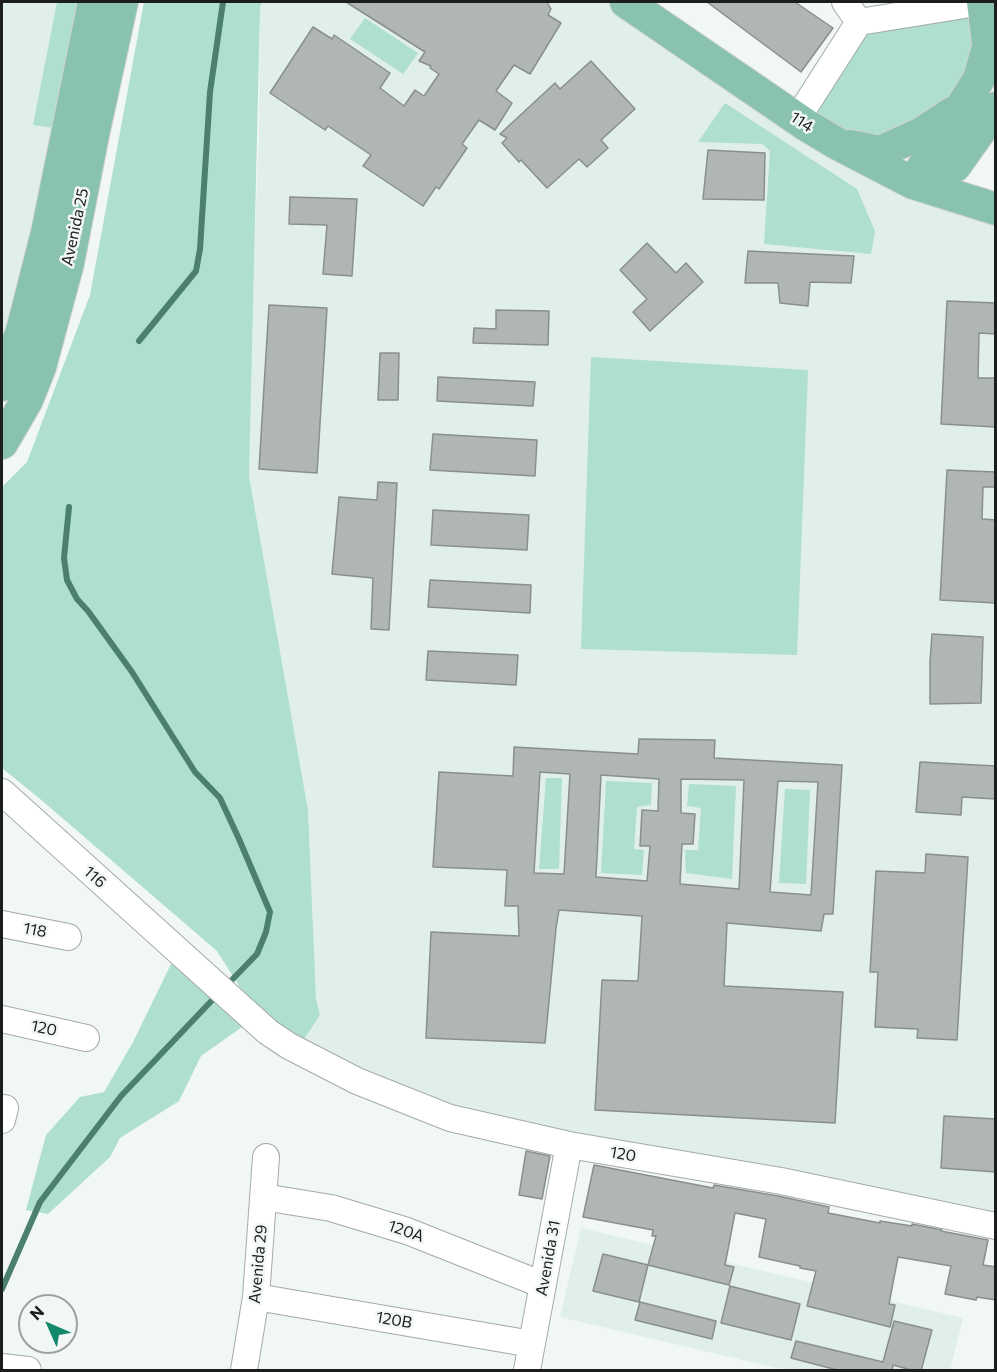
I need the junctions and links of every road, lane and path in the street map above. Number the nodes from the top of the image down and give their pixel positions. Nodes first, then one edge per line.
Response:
1 (94, 2) edge
2 (122, 2) edge
3 (626, 2) edge
4 (983, 2) edge
5 (852, 12) edge
6 (988, 47) junction
7 (996, 91) edge
8 (960, 107) junction
9 (996, 108) edge
10 (797, 119) junction
11 (836, 143) junction
12 (954, 181) junction
13 (913, 183) junction
14 (996, 209) edge
15 (2, 385) edge
16 (2, 443) edge
17 (2, 792) edge
18 (2, 924) edge
19 (68, 937) dead end
20 (2, 1019) edge
21 (268, 1032) joint
22 (86, 1038) dead end
23 (569, 1145) junction
24 (266, 1157) dead end
25 (263, 1197) junction
26 (996, 1226) edge
27 (543, 1285) junction
28 (256, 1297) junction
29 (532, 1344) junction
30 (2, 1367) edge
31 (26, 1370) edge
32 (244, 1371) edge
33 (527, 1371) edge

1 - 15 main road, Avenida 25
2 - 16 main road, Avenida 25
3 - 10 main road, 114
4 - 5 street
4 - 6 main road
5 - 10 street
6 - 7 main road
6 - 8 main road
8 - 11 main road
8 - 13 main road
9 - 12 main road
10 - 11 main road, 114
11 - 13 main road, 114
12 - 13 main road
12 - 14 main road
17 - 21 street, 116
18 - 19 street, 118
20 - 22 street, 120
21 - 23 street, 120
23 - 26 street, 120
23 - 27 street, Avenida 31
24 - 25 street, Avenida 29
25 - 27 street, 120A
25 - 28 street, Avenida 29
27 - 29 street, Avenida 31
28 - 29 street, 120B
28 - 32 street, Avenida 29
29 - 33 street, Avenida 31
30 - 31 street

